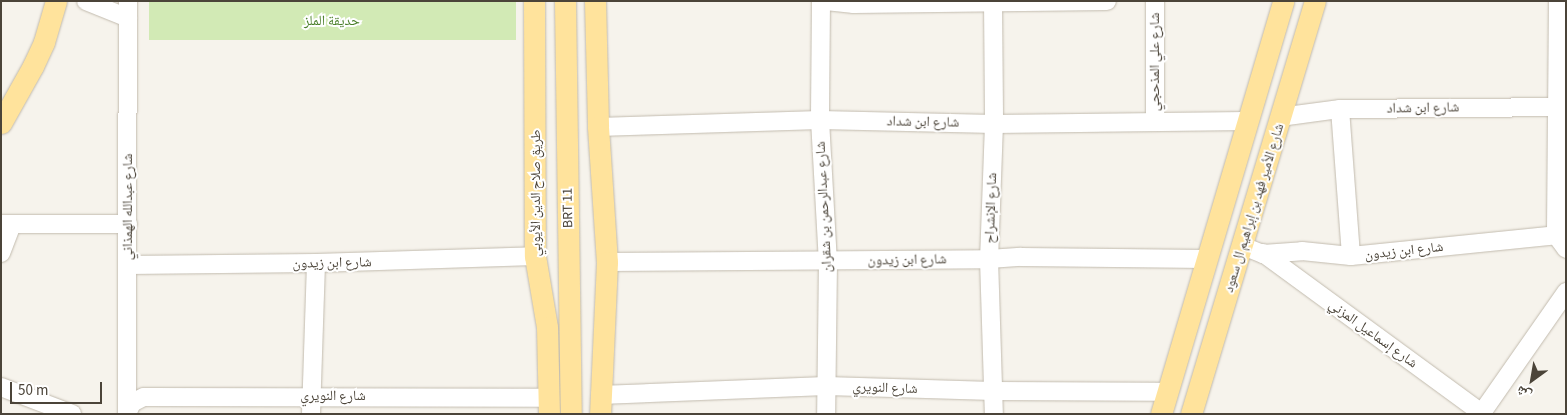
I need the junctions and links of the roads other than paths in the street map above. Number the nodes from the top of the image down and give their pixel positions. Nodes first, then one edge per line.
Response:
1 (56, 1) edge
2 (86, 1) edge
3 (534, 1) edge
4 (565, 1) edge
5 (595, 1) edge
6 (821, 1) edge
7 (826, 1) edge
8 (1107, 1) edge
9 (1155, 1) edge
10 (1283, 1) edge
11 (1315, 1) edge
12 (1558, 1) edge
13 (993, 2) edge
14 (128, 10) edge
15 (1561, 107) edge
16 (1340, 109) junction
17 (1280, 117) junction
18 (820, 120) junction
19 (1247, 121) junction
20 (1155, 122) junction
21 (1, 123) edge
22 (994, 124) junction
23 (598, 127) junction
24 (7, 224) edge
25 (128, 224) junction
26 (1563, 240) edge
27 (1243, 246) junction
28 (1, 253) edge
29 (1263, 254) junction
30 (535, 256) junction
31 (1351, 256) junction
32 (989, 259) junction
33 (1207, 259) junction
34 (828, 261) junction
35 (607, 262) junction
36 (316, 264) junction
37 (128, 266) junction
38 (1566, 292) edge
39 (826, 386) junction
40 (1, 387) edge
41 (992, 391) junction
42 (1169, 392) junction
43 (600, 404) edge
44 (310, 405) edge
45 (548, 406) edge
46 (1196, 411) edge
47 (1482, 413) edge
48 (72, 414) edge
49 (127, 414) edge
50 (571, 414) edge
51 (826, 414) edge
52 (994, 414) edge
53 (1162, 414) edge

1 - 21 main road
2 - 14 street
3 - 30 main road, طريق صلاح الدين الأيوبي
4 - 50 main road, BRT 11
5 - 23 main road
6 - 18 street, شارع عبدالرحمن بن شقران
7 - 13 street
8 - 13 street
9 - 20 street, شارع علي المذحجي
10 - 19 main road
11 - 17 main road, شارع الأمير فهد بن إبراهيم ال سعود
12 - 15 street
13 - 22 street, شارع الإنشراح
14 - 25 street, شارع عبدالله الهمذاني
15 - 16 street, شارع ابن شداد
15 - 26 street
16 - 17 street, شارع ابن شداد
16 - 31 street
17 - 27 main road, شارع الأمير فهد بن إبراهيم ال سعود
18 - 22 street, شارع ابن شداد
18 - 23 street, شارع ابن شداد
18 - 34 street, شارع عبدالرحمن بن شقران
19 - 20 street, شارع ابن شداد
19 - 33 main road
20 - 22 street, شارع ابن شداد
22 - 32 street, شارع الإنشراح
23 - 35 main road
24 - 25 street
24 - 28 street
25 - 37 street, شارع عبدالله الهمذاني
26 - 31 street, شارع ابن زيدون
27 - 29 street, شارع ابن زيدون
27 - 46 main road, شارع الأمير فهد بن إبراهيم ال سعود
29 - 31 street, شارع ابن زيدون
29 - 47 street, شارع إسماعيل المزني
30 - 36 street, شارع ابن زيدون
30 - 45 main road, طريق صلاح الدين الأيوبي
32 - 33 street, شارع ابن زيدون
32 - 34 street, شارع ابن زيدون
32 - 41 street, شارع الإنشراح
33 - 42 main road
34 - 35 street, شارع ابن زيدون
34 - 39 street, شارع عبدالرحمن بن شقران
35 - 43 main road
36 - 37 street, شارع ابن زيدون
36 - 44 street
37 - 49 street, شارع عبدالله الهمذاني
38 - 47 street
39 - 41 street, شارع النويري
39 - 43 street, شارع النويري
39 - 51 street, شارع عبدالرحمن بن شقران
40 - 48 street
41 - 42 street, شارع النويري
41 - 52 street, شارع الإنشراح
42 - 53 main road
44 - 45 street, شارع النويري
44 - 49 street, شارع النويري

